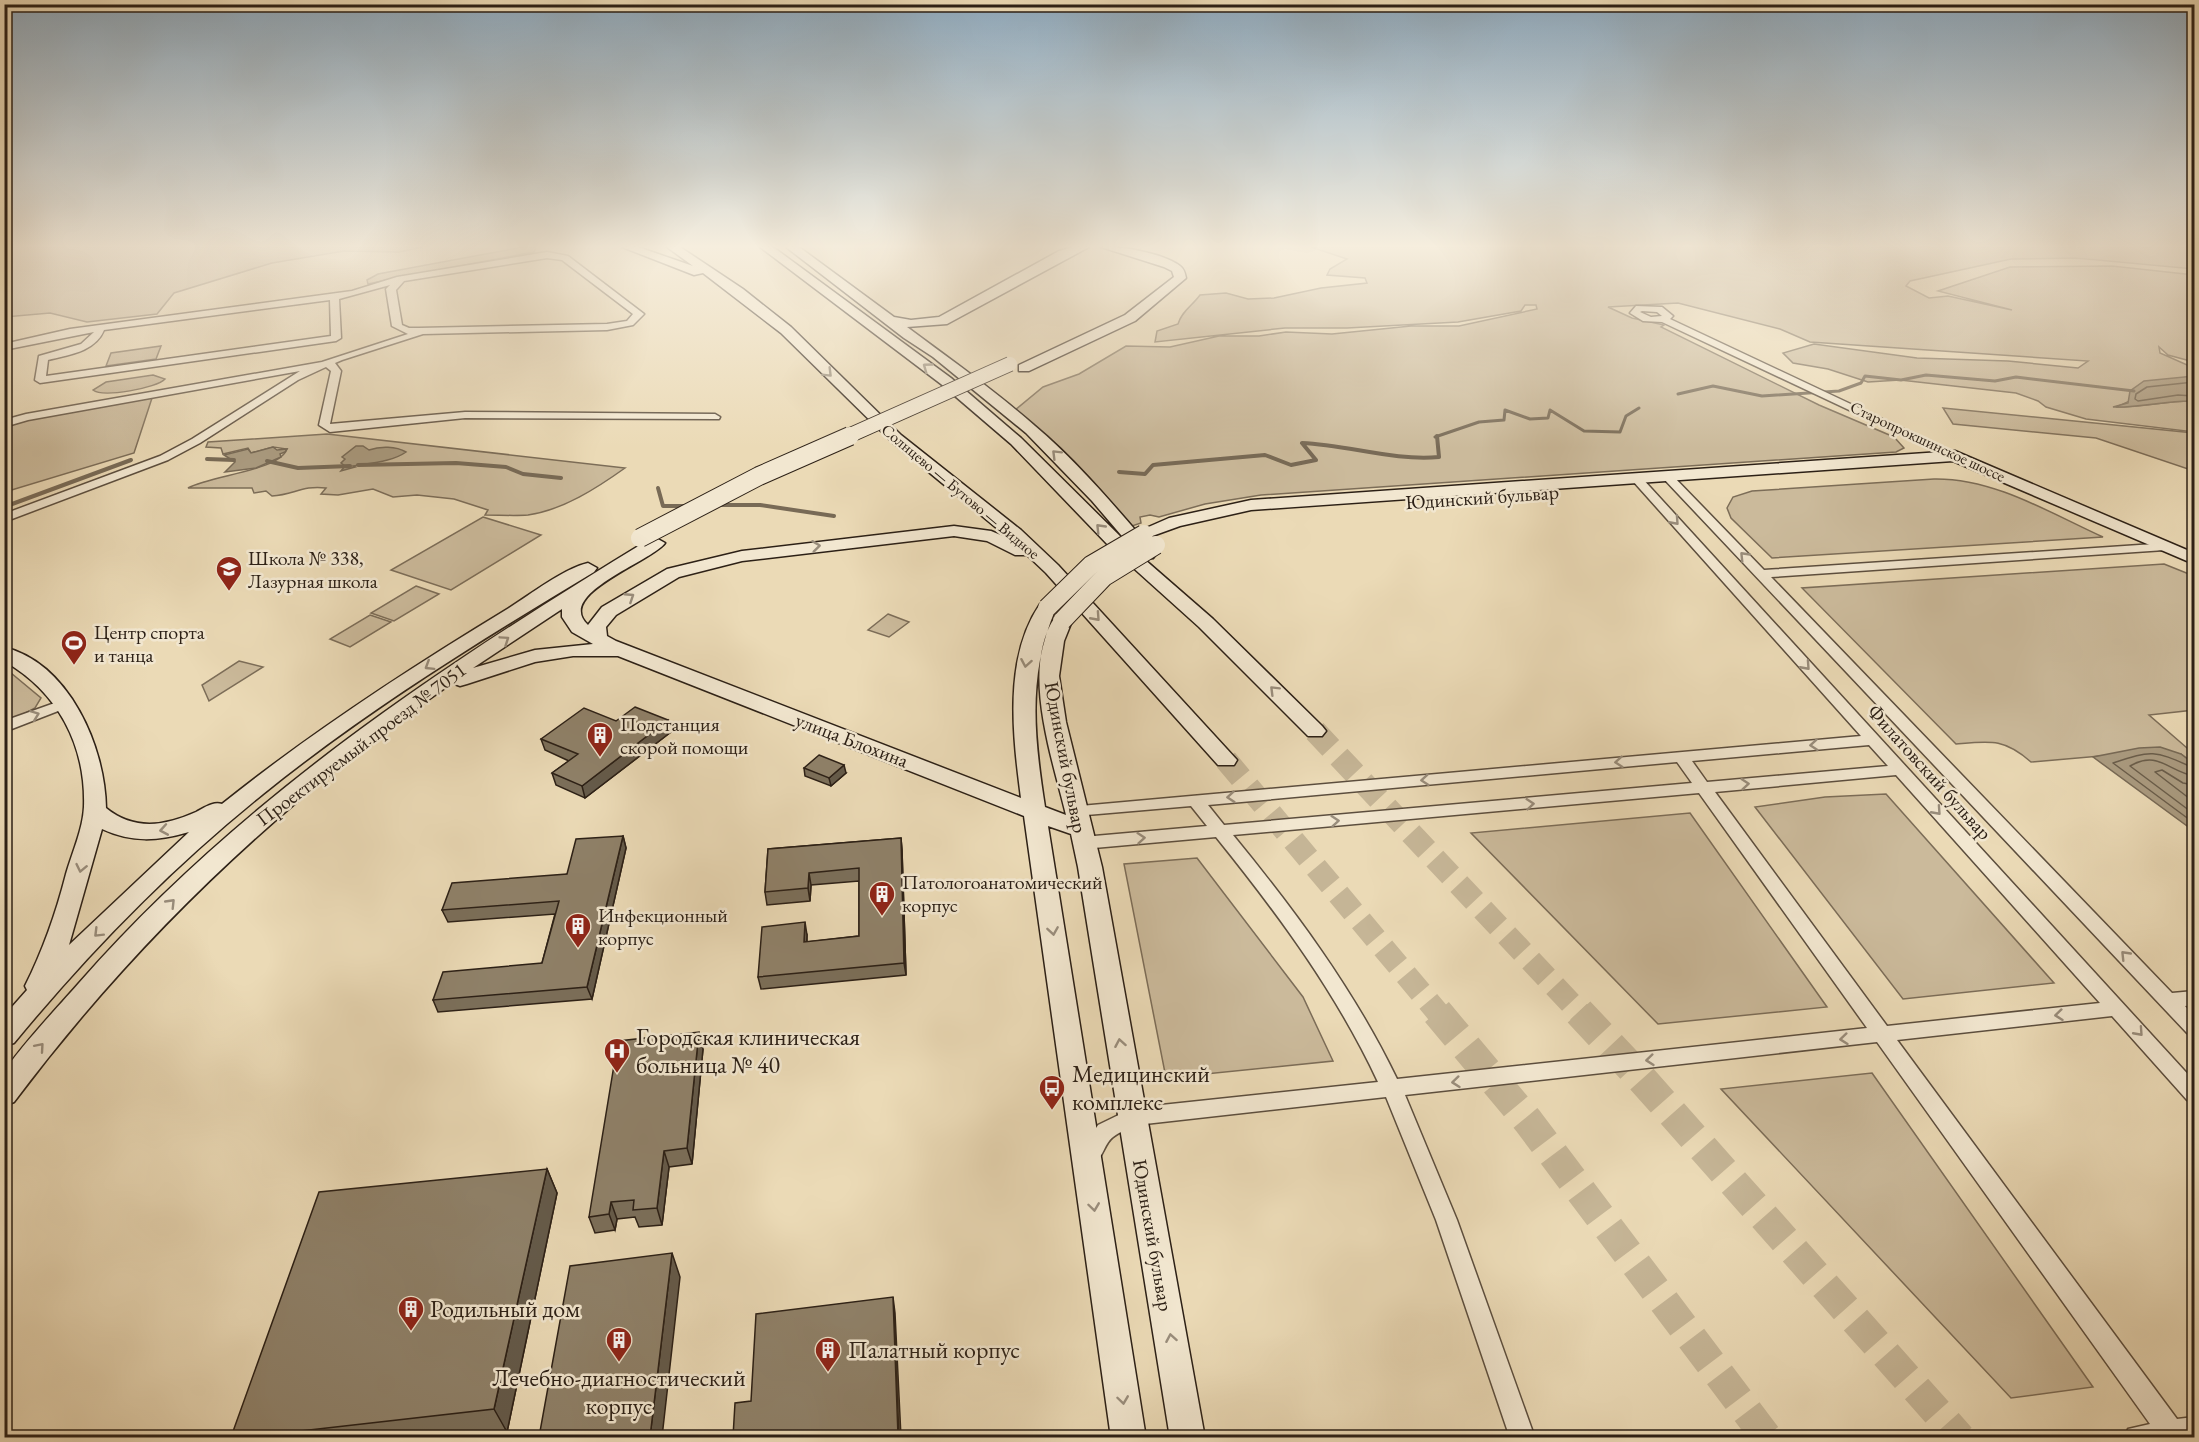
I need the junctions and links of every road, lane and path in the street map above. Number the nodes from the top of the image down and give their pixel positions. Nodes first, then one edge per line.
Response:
1 (203, 314) edge
2 (335, 314) edge
3 (394, 314) edge
4 (639, 314) edge
5 (767, 314) edge
6 (856, 314) edge
7 (882, 314) edge
8 (954, 314) edge
9 (1135, 314) edge
10 (1663, 319) dead end
11 (889, 320) junction
12 (397, 326) junction
13 (100, 328) junction
14 (435, 331) junction
15 (376, 345) junction
16 (4, 346) edge
17 (325, 364) junction
18 (715, 417) dead end
19 (4, 424) edge
20 (1955, 456) junction
21 (1974, 464) junction
22 (1671, 480) junction
23 (1640, 482) junction
24 (4, 518) edge
25 (648, 541) junction
26 (2164, 546) junction
27 (2194, 559) edge
28 (1052, 569) junction
29 (1761, 574) junction
30 (588, 585) junction
31 (1054, 615) junction
32 (1206, 623) junction
33 (598, 639) junction
34 (4, 653) edge
35 (626, 653) junction
36 (422, 695) junction
37 (66, 703) junction
38 (4, 727) edge
39 (1315, 731) tunnel mouth
40 (1872, 740) junction
41 (1680, 757) junction
42 (1226, 760) tunnel mouth
43 (1900, 771) junction
44 (1703, 788) junction
45 (255, 789) junction
46 (1195, 800) junction
47 (95, 811) junction
48 (1035, 811) junction
49 (1079, 828) junction
50 (1220, 831) junction
51 (2194, 998) edge
52 (2169, 1001) junction
53 (2117, 1008) junction
54 (22, 1014) junction
55 (2194, 1028) edge
56 (1882, 1034) junction
57 (4, 1035) edge
58 (1392, 1089) junction
59 (4, 1094) edge
60 (2194, 1094) edge
61 (1133, 1117) junction
62 (1087, 1160) junction
63 (2180, 1433) edge
64 (1129, 1437) edge
65 (1188, 1437) edge
66 (1523, 1437) edge
67 (2137, 1437) edge

1 - 13 street
2 - 13 street
3 - 12 street
4 - 14 street
5 -> 28 main road, Солнцево — Бутово — Видное
32 -> 6 main road
7 - 11 main road
8 - 11 main road
9 - 25 main road
10 - 20 street, Старопрокшинское шоссе
32 -> 11 main road
12 - 14 street
12 - 15 street
13 - 16 street
14 - 15 street
15 - 17 street
17 - 18 street
17 - 19 street
17 - 24 street
20 - 21 main road, Старопрокшинское шоссе
20 - 22 main road, Юдинский бульвар
21 - 22 main road, Юдинский бульвар
21 - 26 main road, Старопрокшинское шоссе
22 - 23 main road, Юдинский бульвар
29 -> 22 street, Филатовский бульвар
23 - 31 main road, Юдинский бульвар, bridge
23 -> 40 street, Филатовский бульвар
25 - 30 main road, Проектируемый проезд № 7051
25 -> 45 main road, Проектируемый проезд № 7051
26 - 27 main road, Старопрокшинское шоссе
26 - 29 street
33 -> 28 main road
28 -> 42 main road, Солнцево — Бутово — Видное
52 -> 29 street, Филатовский бульвар
30 - 33 main road
36 -> 30 main road, Проектируемый проезд № 7051
31 -> 48 main road, Юдинский бульвар
31 - 49 main road, Юдинский бульвар
39 -> 32 main road
33 - 35 main road
34 - 37 main road
35 - 36 main road
35 - 48 main road, улица Блохина
59 -> 36 main road, Проектируемый проезд № 7051
38 -> 37 street
37 - 47 main road
40 -> 41 street
40 - 43 street, Филатовский бульвар
41 - 44 street
41 -> 46 street
44 -> 43 street
43 -> 53 street, Филатовский бульвар
50 -> 44 street
44 - 56 street
45 -> 47 main road
45 -> 54 main road, Проектируемый проезд № 7051
46 - 49 street
46 - 50 street
47 -> 54 main road
48 - 49 main road, улица Блохина
48 -> 62 main road, Юдинский бульвар
49 -> 50 street
61 -> 49 main road, Юдинский бульвар
50 - 58 street
51 - 52 street
52 - 55 street, Филатовский бульвар
53 -> 56 street
53 -> 60 street, Филатовский бульвар
54 - 57 main road, Проектируемый проезд № 7051
56 -> 58 street
56 - 63 street
58 - 61 street
58 - 66 street
61 - 62 street
65 -> 61 main road, Юдинский бульвар
62 -> 64 main road, Юдинский бульвар
63 - 67 street

